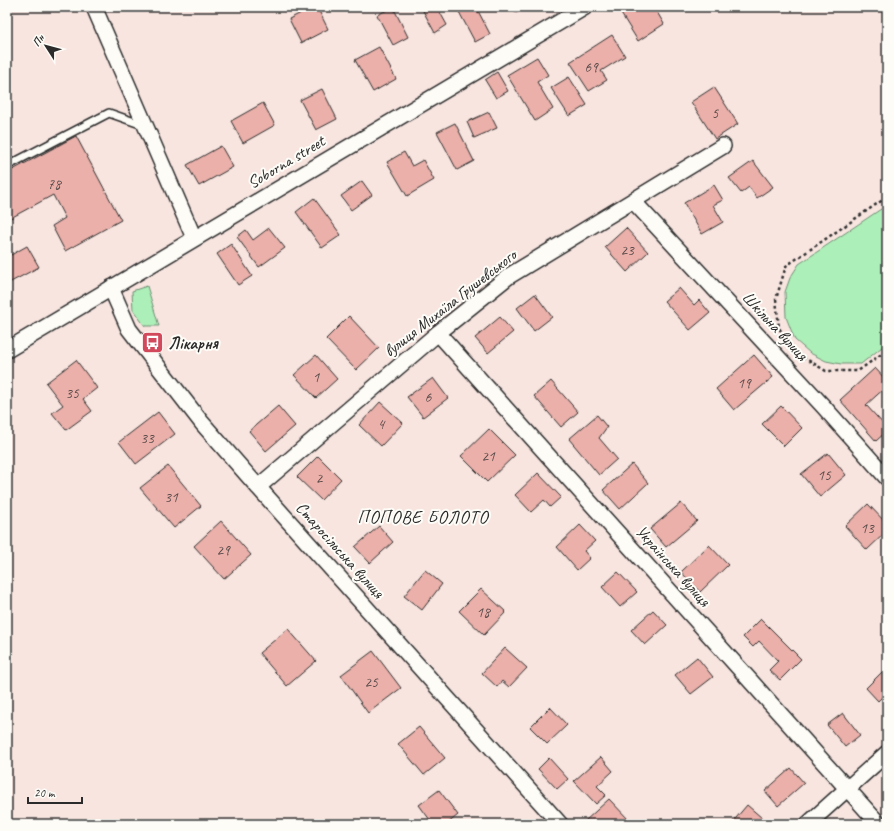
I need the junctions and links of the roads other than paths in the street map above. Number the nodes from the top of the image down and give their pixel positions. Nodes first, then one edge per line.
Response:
1 (94, 7) edge
2 (585, 7) edge
3 (146, 126) junction
4 (723, 146) dead end
5 (7, 166) edge
6 (634, 202) junction
7 (194, 238) junction
8 (110, 288) junction
9 (438, 333) junction
10 (7, 350) edge
11 (887, 478) edge
12 (258, 487) junction
13 (887, 753) edge
14 (848, 788) junction
15 (560, 824) edge
16 (808, 824) edge
17 (879, 824) edge

1 - 3 street
2 - 7 street, Soborna street
3 - 5 lane
3 - 7 street
4 - 6 street, вулиця Михаїла Грушевського
6 - 9 street, вулиця Михаїла Грушевського
6 - 11 street, Шкільна вулиця
7 - 8 street, Soborna street
8 - 10 street, Soborna street
8 - 12 street, Старосільська вулиця
9 - 12 street, вулиця Михаїла Грушевського
9 - 14 street, Українська вулиця
12 - 15 street, Старосільська вулиця
13 - 14 street
14 - 16 street
14 - 17 street, Українська вулиця

